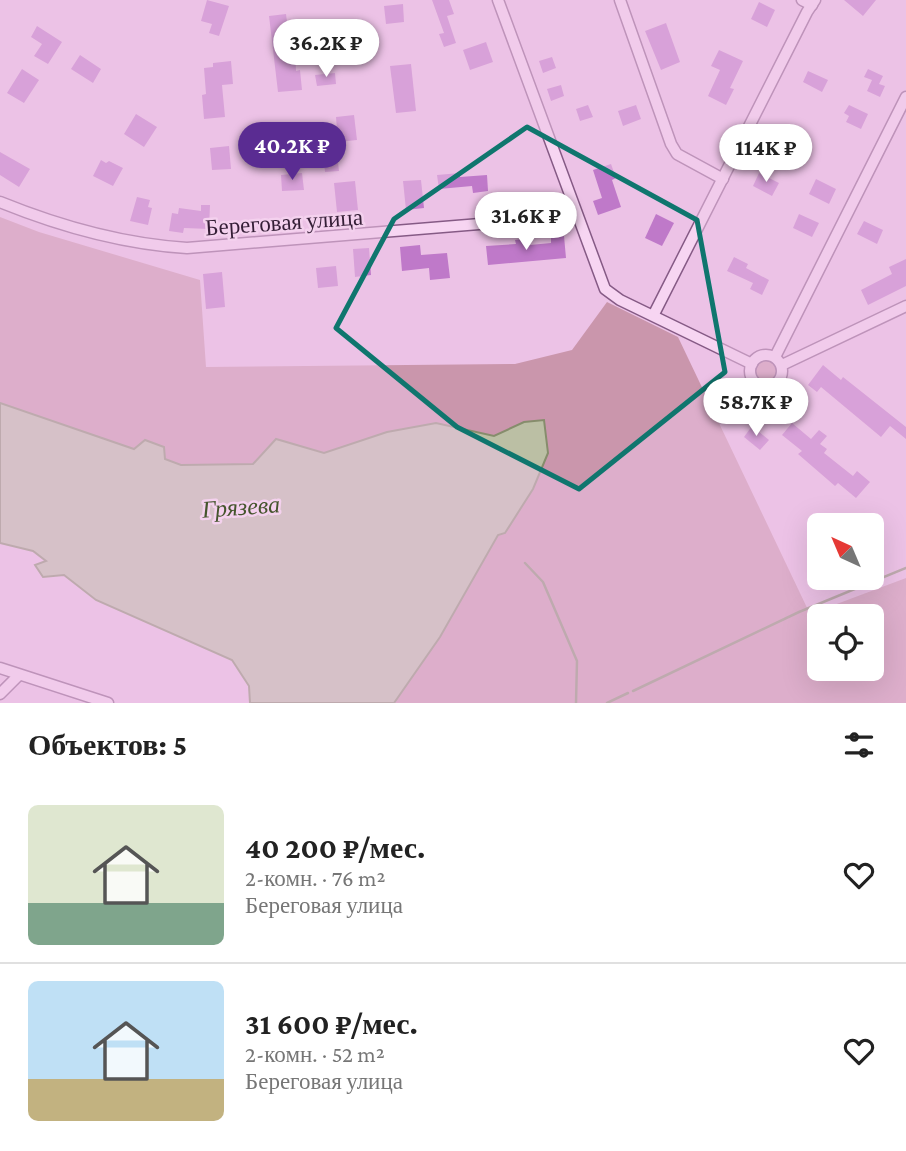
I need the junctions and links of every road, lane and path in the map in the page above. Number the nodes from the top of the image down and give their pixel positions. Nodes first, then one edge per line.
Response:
1 (498, 0) edge
2 (620, 0) edge
3 (809, 2) edge
4 (906, 97) edge
5 (723, 179) junction
6 (0, 202) edge
7 (577, 216) junction
8 (906, 306) edge
9 (654, 314) junction
10 (778, 361) junction
11 (751, 364) junction
12 (0, 668) edge
13 (19, 675) junction
14 (0, 694) edge
15 (108, 703) edge

1 - 7 street
2 - 5 street
3 - 5 street
4 - 10 street
5 - 9 street
6 - 7 street, Береговая улица
7 - 9 street
8 - 10 street
9 - 11 street
10 - 11 street
10 - 11 street
12 - 13 street
13 - 14 street
13 - 15 street

